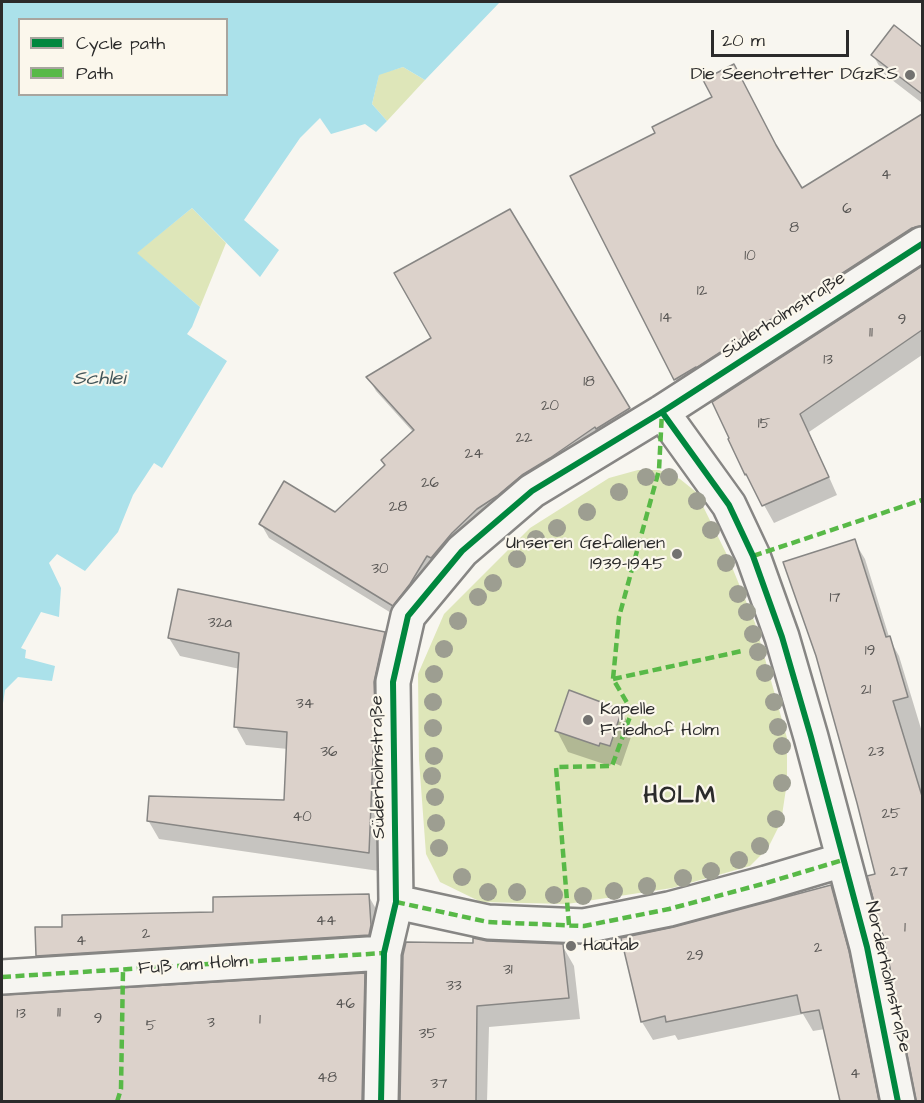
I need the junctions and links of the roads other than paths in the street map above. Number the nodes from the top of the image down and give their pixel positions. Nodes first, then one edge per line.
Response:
1 (922, 244) edge
2 (662, 412) junction
3 (843, 860) junction
4 (396, 902) junction
5 (384, 953) junction
6 (2, 977) edge
7 (381, 1101) edge
8 (898, 1101) edge

1 - 2 street, Süderholmstraße
2 - 3 street
2 - 4 street, Süderholmstraße
3 - 4 street
3 - 8 street, Norderholmstraße
4 - 5 street, Süderholmstraße
5 - 6 street, Fuß am Holm
5 - 7 street, Süderholmstraße

